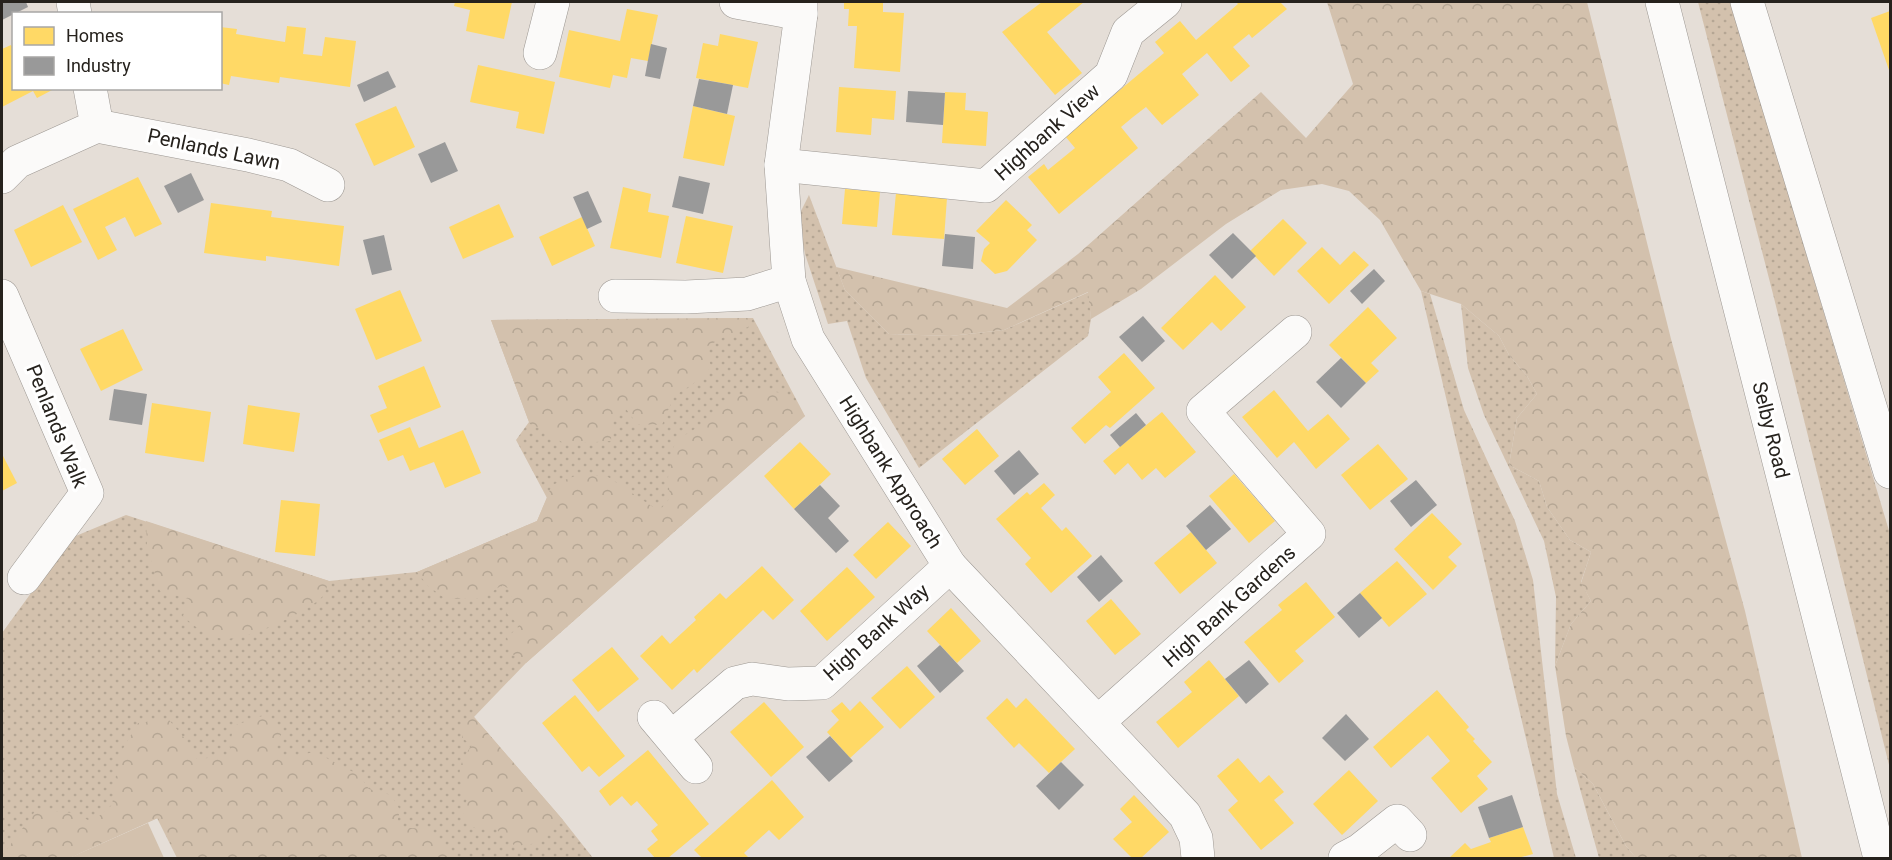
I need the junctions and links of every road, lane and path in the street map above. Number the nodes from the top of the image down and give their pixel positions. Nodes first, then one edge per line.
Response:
1 (553, 2) edge
2 (736, 2) edge
3 (1165, 2) edge
4 (1662, 2) edge
5 (1747, 2) edge
6 (801, 8) edge
7 (540, 53) dead end
8 (90, 90) edge
9 (97, 126) junction
10 (781, 165) junction
11 (2, 177) edge
12 (328, 185) dead end
13 (789, 281) junction
14 (2, 296) edge
15 (615, 296) dead end
16 (1295, 332) dead end
17 (1890, 472) edge
18 (950, 566) junction
19 (24, 578) dead end
20 (1098, 722) junction
21 (696, 767) dead end
22 (1410, 835) dead end
23 (1198, 858) edge
24 (1345, 858) edge
25 (1880, 858) edge

1 - 7 street
2 - 6 street
3 - 10 street, Highbank View
4 - 25 street, Selby Road
5 - 17 street
6 - 10 street, Highbank Approach
8 - 9 street
9 - 11 street
9 - 12 street, Penlands Lawn
10 - 13 street, Highbank Approach
13 - 15 street
13 - 18 street, Highbank Approach
14 - 19 street, Penlands Walk
16 - 20 street, High Bank Gardens
18 - 20 street, Highbank Approach
18 - 21 street, High Bank Way
20 - 23 street, Highbank Approach
22 - 24 street

